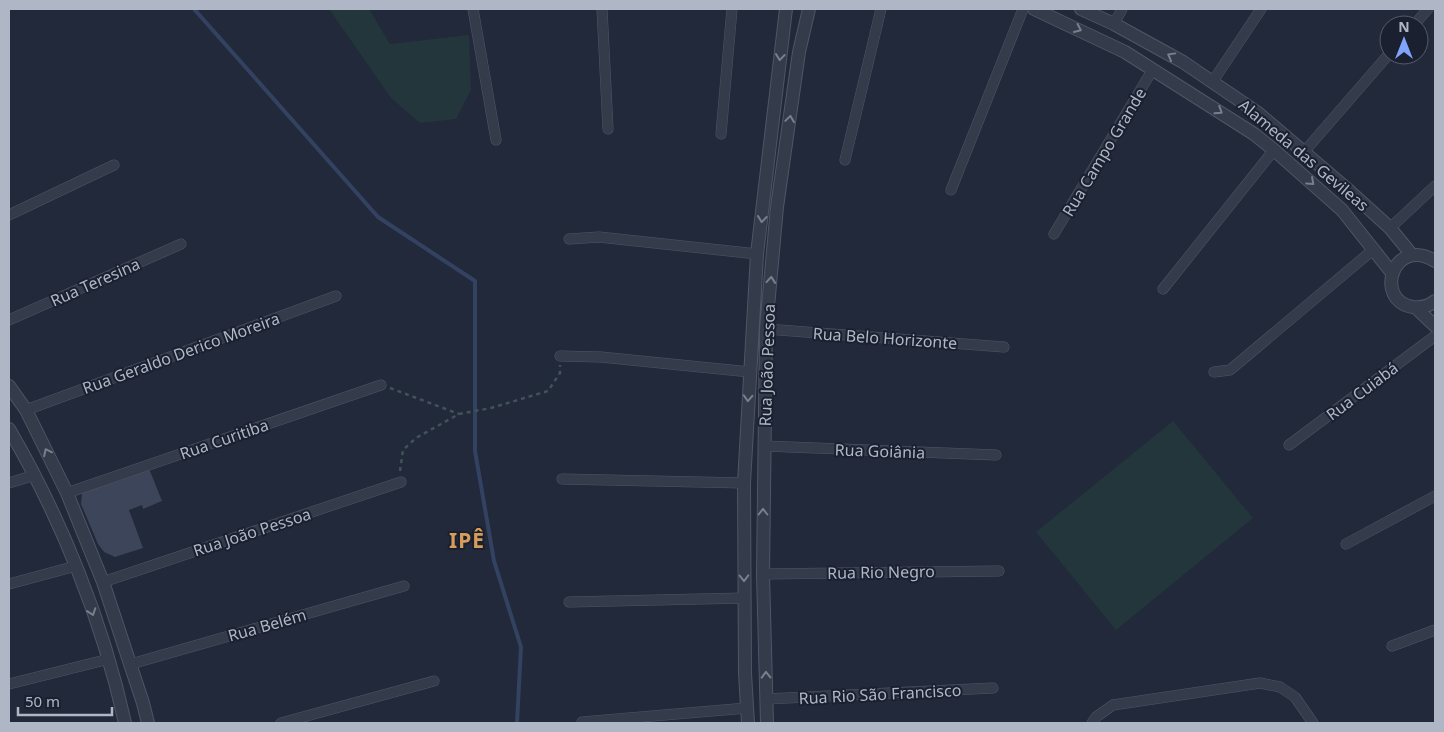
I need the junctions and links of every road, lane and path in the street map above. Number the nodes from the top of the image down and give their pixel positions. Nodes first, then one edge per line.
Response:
1 (473, 9) edge
2 (602, 9) edge
3 (732, 9) edge
4 (786, 9) edge
5 (809, 9) edge
6 (881, 9) edge
7 (1023, 9) edge
8 (1034, 9) edge
9 (1081, 9) edge
10 (1122, 9) edge
11 (1261, 9) edge
12 (1114, 24) junction
13 (1379, 65) edge
14 (1153, 69) junction
15 (1212, 81) junction
16 (608, 129) dead end
17 (720, 134) dead end
18 (496, 140) dead end
19 (1274, 150) junction
20 (1304, 152) junction
21 (845, 160) dead end
22 (114, 165) dead end
23 (1435, 186) edge
24 (951, 190) dead end
25 (9, 215) edge
26 (1390, 228) junction
27 (1054, 234) dead end
28 (570, 239) dead end
29 (181, 244) dead end
30 (1374, 249) junction
31 (758, 254) junction
32 (1412, 255) junction
33 (1435, 261) edge
34 (1392, 273) junction
35 (1163, 289) dead end
36 (336, 296) dead end
37 (1435, 301) edge
38 (1416, 308) junction
39 (9, 320) edge
40 (1435, 326) edge
41 (766, 329) junction
42 (1435, 336) edge
43 (1004, 347) dead end
44 (560, 356) joint
45 (750, 372) junction
46 (1214, 372) dead end
47 (381, 385) joint
48 (9, 386) edge
49 (26, 410) junction
50 (459, 414) junction
51 (9, 429) edge
52 (1289, 445) dead end
53 (764, 446) junction
54 (996, 455) dead end
55 (35, 475) junction
56 (562, 478) dead end
57 (400, 482) joint
58 (9, 483) edge
59 (744, 483) junction
60 (67, 493) junction
61 (1435, 496) edge
62 (79, 522) junction
63 (60, 529) junction
64 (1346, 544) dead end
65 (76, 566) junction
66 (999, 571) dead end
67 (763, 574) junction
68 (103, 582) junction
69 (9, 584) edge
70 (404, 586) dead end
71 (744, 598) junction
72 (569, 602) dead end
73 (1435, 630) edge
74 (1392, 646) dead end
75 (109, 659) junction
76 (130, 664) junction
77 (434, 681) dead end
78 (9, 684) edge
79 (993, 688) dead end
80 (766, 699) junction
81 (748, 708) junction
82 (582, 722) edge
83 (126, 723) edge
84 (148, 723) edge
85 (281, 723) edge
86 (748, 723) edge
87 (767, 723) edge
88 (1092, 723) edge
89 (1313, 723) edge

1 - 18 street
2 - 16 street
3 - 17 street
4 -> 31 street, Rua João Pessoa
41 -> 5 street, Rua João Pessoa
6 - 21 street
7 - 24 street
8 -> 14 street, Alameda das Gevileas
9 - 12 street, Alameda das Gevileas
10 - 12 street
11 - 15 street
15 -> 12 street, Alameda das Gevileas
13 - 20 street
14 -> 19 street, Alameda das Gevileas
14 - 27 street, Rua Campo Grande
15 - 20 street, Alameda das Gevileas
19 -> 30 street, Alameda das Gevileas
19 - 35 street
20 - 26 street, Alameda das Gevileas
22 - 25 street
23 - 26 street
26 - 32 street, Alameda das Gevileas
28 - 31 street
29 - 39 street, Rua Teresina
30 - 34 street, Alameda das Gevileas
30 - 46 street
31 - 45 street, Rua João Pessoa
32 - 33 street
32 - 34 street
34 - 38 street
36 - 49 street, Rua Geraldo Derico Moreira
37 - 38 street
38 - 40 street
41 - 43 street, Rua Belo Horizonte
41 - 53 street, Rua João Pessoa
42 - 52 street, Rua Cuiabá
44 - 45 street
44 - 50 path
45 -> 59 street, Rua João Pessoa
47 - 50 path
47 - 60 street, Rua Curitiba
48 - 49 street
60 -> 49 street
50 - 57 path
51 - 55 street
53 - 54 street, Rua Goiânia
67 -> 53 street, Rua João Pessoa
55 - 58 street
55 - 63 street
56 - 59 street
57 - 68 street, Rua João Pessoa
59 -> 71 street, Rua João Pessoa
60 - 62 street
61 - 64 street
62 - 63 street
62 - 68 street
63 - 65 street
65 - 69 street
65 -> 75 street
66 - 67 street, Rua Rio Negro
80 -> 67 street, Rua João Pessoa
68 - 76 street
70 - 76 street, Rua Belém
71 - 72 street
71 - 81 street, Rua João Pessoa
73 - 74 street
75 - 78 street
75 - 83 street
76 - 84 street
77 - 85 street
79 - 80 street, Rua Rio São Francisco
80 - 87 street, Rua João Pessoa
81 - 82 street
81 - 86 street, Rua João Pessoa
88 - 89 street

